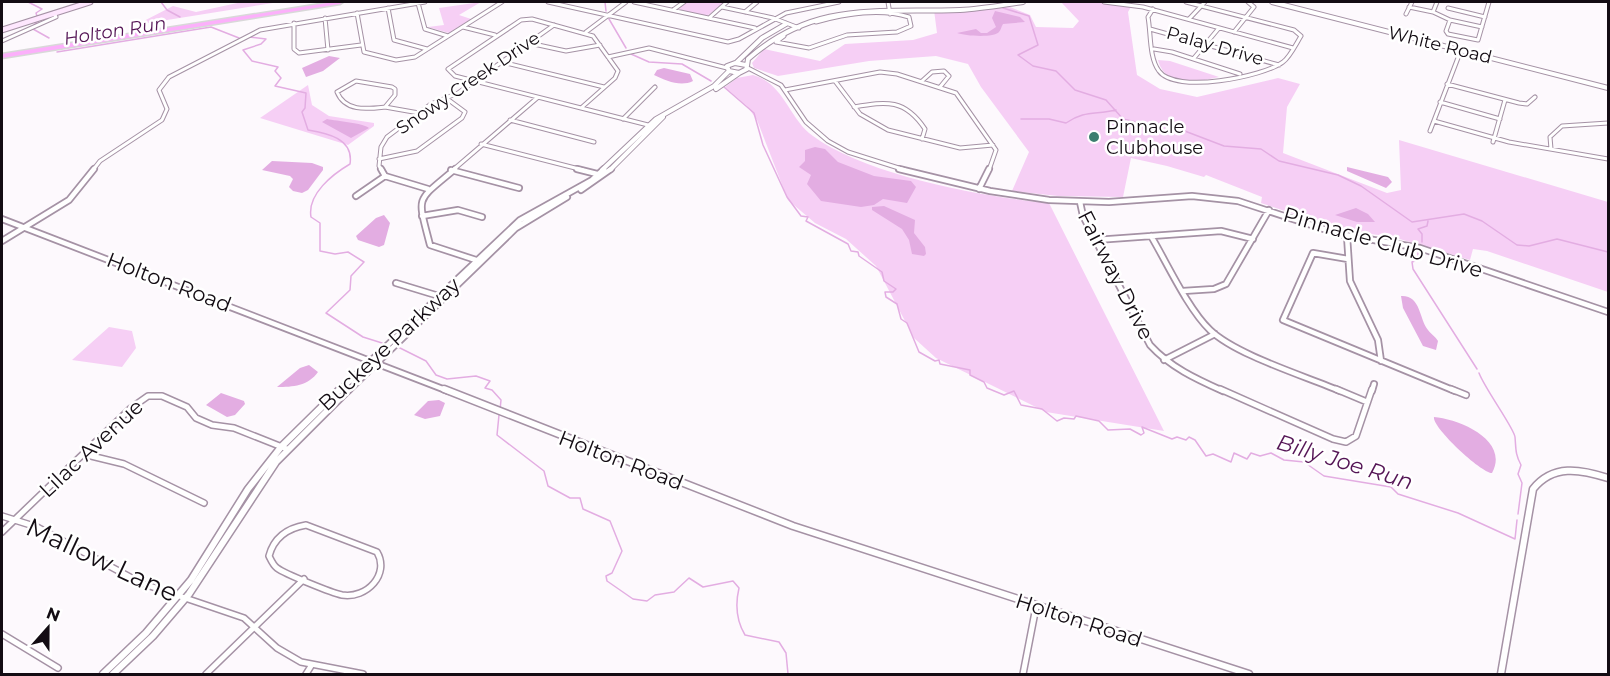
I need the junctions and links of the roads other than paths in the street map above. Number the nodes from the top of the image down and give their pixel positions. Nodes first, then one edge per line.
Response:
1 (90, 2) edge
2 (310, 2) edge
3 (340, 2) edge
4 (425, 2) edge
5 (502, 2) edge
6 (548, 2) edge
7 (555, 2) edge
8 (626, 2) edge
9 (634, 2) edge
10 (684, 2) edge
11 (727, 2) edge
12 (757, 2) edge
13 (825, 2) edge
14 (839, 2) edge
15 (888, 2) edge
16 (1006, 2) edge
17 (1023, 2) edge
18 (1104, 2) edge
19 (1186, 2) edge
20 (1205, 2) edge
21 (1248, 2) edge
22 (1272, 2) edge
23 (1412, 2) edge
24 (1437, 2) edge
25 (1451, 2) edge
26 (1489, 2) edge
27 (418, 3) edge
28 (1135, 3) edge
29 (1202, 6) junction
30 (722, 7) junction
31 (1409, 7) junction
32 (388, 8) junction
33 (1448, 8) junction
34 (1153, 9) junction
35 (673, 10) junction
36 (889, 10) junction
37 (745, 12) junction
38 (1433, 12) junction
39 (54, 13) junction
40 (357, 13) junction
41 (816, 14) dead end
42 (1406, 14) dead end
43 (608, 15) junction
44 (1445, 15) junction
45 (1246, 17) junction
46 (1485, 17) junction
47 (325, 18) junction
48 (708, 18) junction
49 (774, 18) junction
50 (1189, 19) junction
51 (798, 20) dead end
52 (1450, 20) junction
53 (273, 21) dead end
54 (294, 23) junction
55 (1466, 23) junction
56 (554, 25) junction
57 (789, 25) junction
58 (273, 27) junction
59 (462, 27) junction
60 (1482, 27) junction
61 (755, 28) junction
62 (1219, 28) junction
63 (797, 29) junction
64 (1150, 29) junction
65 (2, 30) edge
66 (585, 32) junction
67 (1234, 32) junction
68 (495, 35) junction
69 (448, 36) junction
70 (1461, 37) junction
71 (2, 41) edge
72 (528, 43) junction
73 (1207, 43) junction
74 (361, 45) junction
75 (600, 45) junction
76 (1293, 48) junction
77 (427, 49) junction
78 (1154, 49) junction
79 (328, 50) junction
80 (1461, 50) junction
81 (2, 51) edge
82 (2, 56) edge
83 (608, 57) junction
84 (1194, 58) junction
85 (502, 62) junction
86 (714, 63) junction
87 (734, 63) junction
88 (1279, 65) junction
89 (747, 67) junction
90 (728, 70) junction
91 (741, 72) junction
92 (760, 74) junction
93 (1240, 75) junction
94 (344, 78) dead end
95 (475, 81) junction
96 (835, 81) junction
97 (923, 82) junction
98 (348, 83) junction
99 (1447, 84) junction
100 (604, 87) junction
101 (655, 87) dead end
102 (940, 87) junction
103 (1608, 88) edge
104 (785, 90) junction
105 (1535, 97) dead end
106 (446, 98) junction
107 (537, 98) junction
108 (1505, 100) junction
109 (1440, 102) junction
110 (854, 107) junction
111 (384, 108) junction
112 (581, 108) junction
113 (419, 113) junction
114 (623, 118) junction
115 (1500, 118) junction
116 (510, 120) junction
117 (1434, 121) junction
118 (1608, 123) edge
119 (651, 125) junction
120 (1430, 131) dead end
121 (922, 139) junction
122 (1494, 140) junction
123 (594, 141) dead end
124 (481, 144) junction
125 (993, 145) junction
126 (1551, 149) junction
127 (380, 159) junction
128 (1608, 159) edge
129 (451, 170) junction
130 (385, 176) junction
131 (601, 176) junction
132 (519, 188) dead end
133 (428, 189) junction
134 (979, 189) junction
135 (356, 196) dead end
136 (1080, 202) junction
137 (1269, 210) junction
138 (422, 216) junction
139 (482, 217) dead end
140 (2, 219) edge
141 (24, 228) junction
142 (1151, 236) junction
143 (1347, 236) junction
144 (1253, 239) junction
145 (1096, 240) junction
146 (2, 241) edge
147 (1348, 259) junction
148 (479, 261) junction
149 (396, 283) dead end
150 (1183, 291) junction
151 (442, 297) junction
152 (1608, 312) edge
153 (1215, 334) junction
154 (1164, 360) junction
155 (1381, 360) junction
156 (372, 362) junction
157 (1374, 384) dead end
158 (1466, 395) dead end
159 (1366, 402) junction
160 (284, 448) junction
161 (83, 454) junction
162 (1608, 478) edge
163 (204, 503) dead end
164 (2, 516) edge
165 (14, 520) junction
166 (2, 532) edge
167 (304, 579) junction
168 (182, 598) junction
169 (1036, 607) junction
170 (256, 625) junction
171 (2, 634) edge
172 (311, 666) junction
173 (58, 668) dead end
174 (103, 675) edge
175 (113, 675) edge
176 (207, 675) edge
177 (306, 675) edge
178 (363, 675) edge
179 (1023, 675) edge
180 (1249, 675) edge
181 (1501, 675) edge

1 - 39 main road
2 - 81 highway
3 - 82 highway
4 - 27 street
5 - 59 street
6 - 7 street
7 - 43 street
8 - 43 street
9 - 35 street
10 - 35 street
11 - 30 street
12 - 37 street
13 - 14 street
13 - 49 street
15 - 36 street
16 - 36 street
17 - 36 street
18 - 28 street
19 - 29 street
20 - 29 street
21 - 45 street
22 - 80 street, White Road
23 - 31 street
24 - 38 street
25 - 33 street
26 - 46 street
27 - 32 street
27 - 69 street
28 - 34 street
29 - 45 street
29 - 50 street
30 - 37 street
30 - 48 street
31 - 38 street
31 - 42 street
32 - 40 street
32 - 77 street
33 - 44 street
33 - 46 street
34 - 50 street
34 - 64 street
35 - 48 street
36 - 41 street
36 - 57 street
36 - 63 street
36 - 63 street
37 - 49 street
38 - 44 street
39 - 65 main road
39 - 71 street
40 - 47 street
40 - 74 street
43 - 61 street
43 - 66 street
44 - 52 street
45 - 67 street
45 - 76 street
46 - 60 street
47 - 54 street
47 - 79 street
48 - 61 street
49 - 57 street
49 - 61 street
50 - 62 street
51 - 57 street
52 - 55 street
52 - 70 street
53 - 58 street
54 - 58 street
54 - 79 street
55 - 60 street
55 - 70 street
56 - 66 street
56 - 68 street
56 - 72 street, Snowy Creek Drive
57 - 63 street
57 - 87 street
57 - 89 street
58 - 141 street
59 - 68 street
59 - 69 street
60 - 70 street
62 - 67 street
62 - 73 street
64 - 73 street, Palay Drive
64 - 78 street
66 - 75 street
67 - 76 street
68 - 95 street
69 - 77 street
72 - 75 street
72 - 85 street, Snowy Creek Drive
73 - 84 street
73 - 88 street, Palay Drive
74 - 77 street
74 - 79 street
75 - 83 street
76 - 88 street
78 - 84 street
78 - 93 street
80 - 99 street
80 - 103 street, White Road
83 - 86 street
83 - 100 street
84 - 93 street
85 - 95 street, Snowy Creek Drive
85 - 100 street
86 - 87 street
86 - 90 street
87 - 89 street
87 - 90 street, Buckeye Parkway
88 - 93 street
89 - 91 street
89 - 92 street, Pinnacle Club Drive
90 - 91 street
90 - 119 street, Buckeye Parkway
91 - 92 street, Pinnacle Club Drive
91 - 119 street, Buckeye Parkway
92 - 104 street, Pinnacle Club Drive
94 - 98 street
95 - 106 street, Snowy Creek Drive
95 - 107 street
96 - 97 street
96 - 104 street
96 - 110 street
97 - 102 street
97 - 102 street
98 - 111 street
98 - 111 street
99 - 108 street
99 - 109 street
100 - 112 street
101 - 114 street
102 - 125 street
104 - 134 street, Pinnacle Club Drive
105 - 108 street
106 - 113 street, Snowy Creek Drive
106 - 127 street
107 - 112 street
107 - 116 street
108 - 115 street
109 - 115 street
109 - 117 street
110 - 121 street
110 - 121 street
111 - 113 street
112 - 114 street
113 - 127 street, Snowy Creek Drive
114 - 119 street
115 - 122 street
116 - 123 street
116 - 124 street
117 - 120 street
117 - 122 street
118 - 126 street
119 - 131 street, Buckeye Parkway
121 - 125 street
122 - 126 street
124 - 129 street
124 - 131 street
125 - 134 street
126 - 128 street
127 - 130 street
129 - 132 street
129 - 133 street
130 - 133 street
130 - 135 street
131 - 148 street, Buckeye Parkway
133 - 138 street
134 - 136 street, Pinnacle Club Drive
136 - 137 street, Pinnacle Club Drive
136 - 145 street, Fairway Drive
137 - 143 street, Pinnacle Club Drive
137 - 144 street
138 - 139 street
138 - 148 street
140 - 141 street, Holton Road
141 - 146 street
141 - 156 street, Holton Road
142 - 144 street
142 - 145 street
142 - 150 street
143 - 147 street
143 - 152 street, Pinnacle Club Drive
144 - 150 street
145 - 154 street, Fairway Drive
147 - 155 street
147 - 155 street
148 - 151 street, Buckeye Parkway
149 - 151 street
150 - 153 street
151 - 156 street, Buckeye Parkway
153 - 154 street
153 - 159 street
154 - 159 street, Fairway Drive
155 - 158 street
156 - 160 street, Buckeye Parkway
156 - 169 street, Holton Road
157 - 159 street
160 - 161 street, Lilac Avenue
160 - 168 street, Buckeye Parkway
161 - 163 street
161 - 165 street, Lilac Avenue
162 - 181 street
164 - 165 street, Mallow Lane
165 - 166 street, Lilac Avenue
165 - 168 street, Mallow Lane
167 - 167 street
167 - 170 street
168 - 170 street, Mallow Lane
168 - 174 street, Buckeye Parkway
168 - 175 street, Buckeye Parkway
169 - 179 street
169 - 180 street, Holton Road
170 - 172 street, Mallow Lane
170 - 176 street
171 - 173 street
172 - 177 street
172 - 178 street, Mallow Lane

